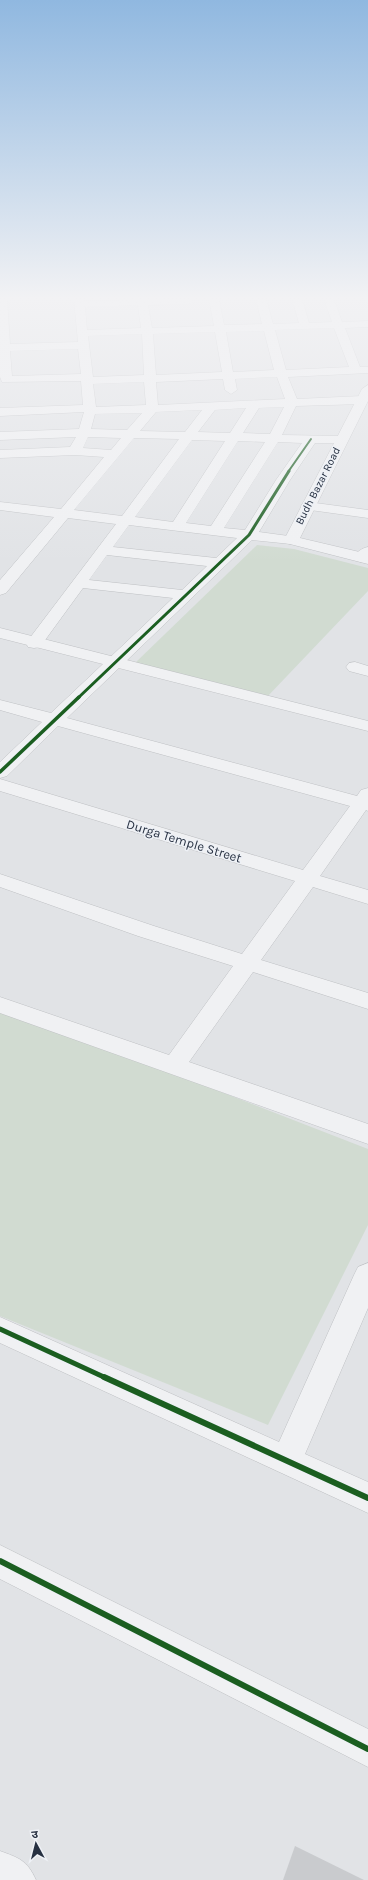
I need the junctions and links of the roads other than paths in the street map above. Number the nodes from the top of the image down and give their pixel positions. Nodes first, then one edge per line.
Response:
1 (88, 387) edge
2 (151, 387) edge
3 (230, 387) edge
4 (286, 387) edge
5 (89, 393) junction
6 (74, 394) dead end
7 (364, 402) edge
8 (292, 403) junction
9 (255, 404) junction
10 (234, 405) junction
11 (211, 406) junction
12 (152, 409) junction
13 (90, 410) junction
14 (0, 412) edge
15 (84, 433) junction
16 (130, 434) junction
17 (189, 435) junction
18 (0, 436) edge
19 (234, 437) junction
20 (274, 438) junction
21 (311, 440) junction
22 (341, 440) junction
23 (75, 451) junction
24 (0, 454) edge
25 (114, 454) junction
26 (308, 506) junction
27 (3, 510) edge
28 (65, 513) junction
29 (368, 514) edge
30 (124, 520) junction
31 (177, 527) junction
32 (215, 531) junction
33 (249, 535) junction
34 (291, 540) junction
35 (102, 550) junction
36 (366, 556) edge
37 (219, 563) junction
38 (78, 583) junction
39 (0, 590) edge
40 (185, 595) junction
41 (0, 633) edge
42 (34, 643) junction
43 (114, 663) junction
44 (0, 705) edge
45 (53, 720) junction
46 (368, 726) edge
47 (0, 772) edge
48 (0, 785) edge
49 (366, 801) edge
50 (307, 879) junction
51 (0, 880) edge
52 (368, 897) edge
53 (247, 963) junction
54 (368, 1001) edge
55 (0, 1005) edge
56 (174, 1066) junction
57 (368, 1134) edge
58 (368, 1275) edge
59 (0, 1329) edge
60 (287, 1459) junction
61 (368, 1498) edge
62 (0, 1561) edge
63 (368, 1749) edge
64 (0, 1870) edge
65 (16, 1880) edge

1 - 5 street
2 - 12 street
3 - 10 street
4 - 8 street
5 - 6 street
5 - 13 street
7 - 8 street
7 - 22 street, Budh Bazar Road
8 - 9 street
8 - 20 street
9 - 10 street
9 - 19 street
10 - 11 street
11 - 12 street
11 - 17 street
12 - 13 street
12 - 16 street
13 - 14 street
13 - 15 street
15 - 16 street
15 - 18 street
15 - 23 street
16 - 17 street
16 - 25 street
17 - 19 street
17 - 30 street
19 - 20 street
19 - 31 street
20 - 21 street
20 - 32 street
21 - 22 street
21 - 33 street
22 - 26 street, Budh Bazar Road
23 - 24 street
23 - 25 street
25 - 28 street
26 - 29 street
26 - 34 street, Budh Bazar Road
27 - 28 street
28 - 30 street
28 - 39 street
30 - 31 street
30 - 35 street
31 - 32 street
32 - 33 street
33 - 34 street
33 - 37 street
34 - 36 street
35 - 37 street
35 - 38 street
37 - 40 street
38 - 40 street
38 - 42 street
40 - 43 street
41 - 42 street
42 - 43 street
43 - 45 street
43 - 46 street
44 - 45 street
45 - 47 street
45 - 49 street
48 - 50 street, Durga Temple Street
49 - 50 street
50 - 52 street, Durga Temple Street
50 - 53 street
51 - 53 street
53 - 54 street
53 - 56 street
55 - 56 street
56 - 57 street
58 - 60 street
59 - 60 street
60 - 61 street
62 - 63 street
64 - 65 street

